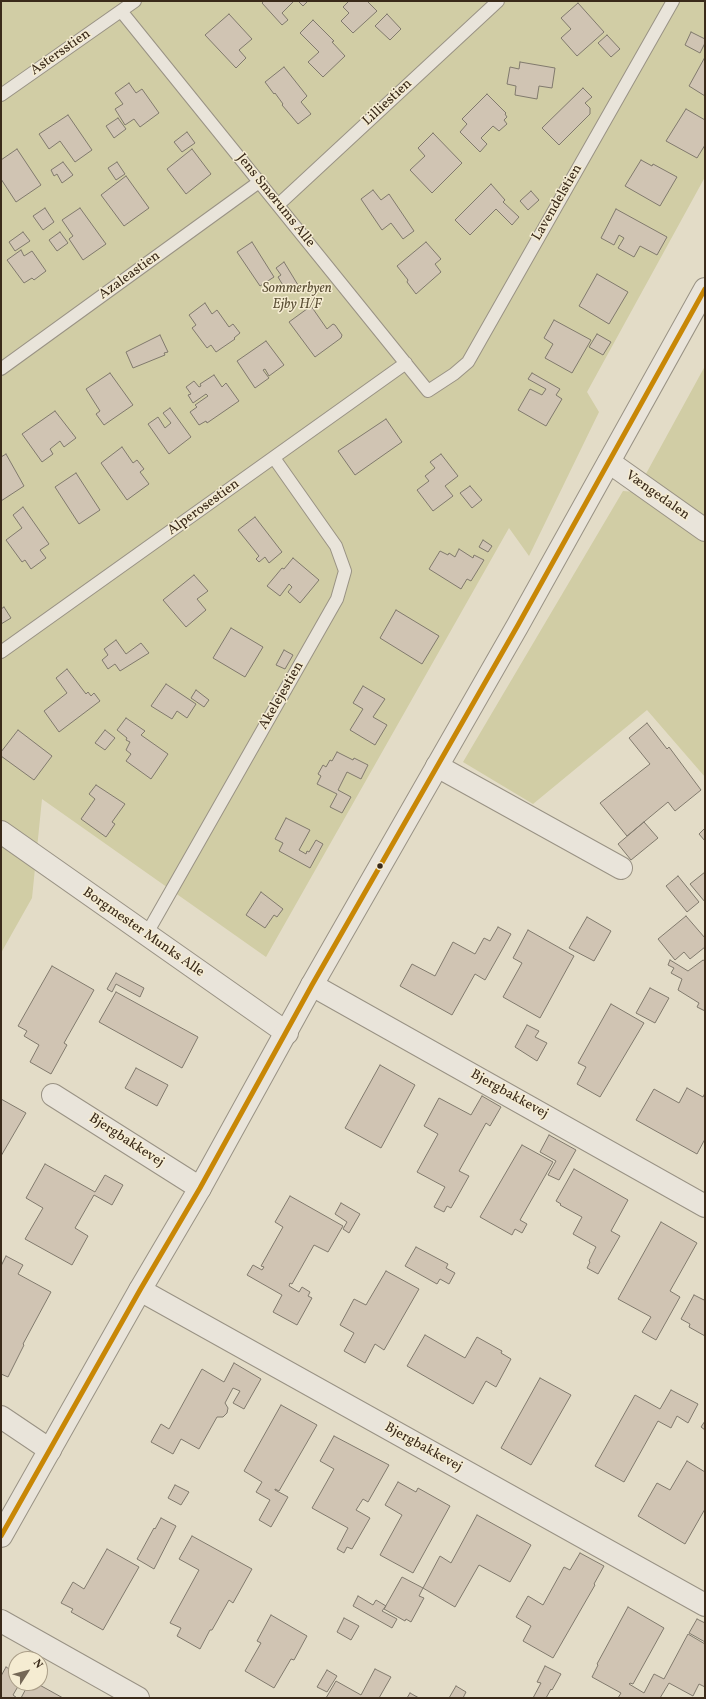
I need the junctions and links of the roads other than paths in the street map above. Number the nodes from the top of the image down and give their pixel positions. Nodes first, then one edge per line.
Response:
1 (135, 1) edge
2 (498, 1) edge
3 (673, 1) edge
4 (121, 11) junction
5 (1, 95) edge
6 (259, 182) junction
7 (278, 205) junction
8 (705, 289) edge
9 (406, 363) junction
10 (1, 369) edge
11 (428, 391) joint
12 (274, 458) junction
13 (609, 462) junction
14 (705, 530) edge
15 (1, 652) edge
16 (437, 766) junction
17 (1, 832) edge
18 (621, 868) dead end
19 (146, 935) junction
20 (312, 985) junction
21 (286, 1033) junction
22 (53, 1095) dead end
23 (200, 1188) junction
24 (705, 1206) edge
25 (140, 1290) junction
26 (1, 1417) edge
27 (50, 1450) junction
28 (1, 1536) edge
29 (705, 1605) edge
30 (1, 1621) edge
31 (138, 1698) edge

1 - 4 lane, Astersstien
2 - 7 lane, Lilliestien
3 - 11 lane, Lavendelstien
4 - 5 lane, Astersstien
4 - 6 lane, Jens Smørums Alle
6 - 7 lane, Jens Smørums Alle
6 - 10 lane, Azaleastien
7 - 9 lane, Jens Smørums Alle
8 - 13 street
9 - 11 lane, Jens Smørums Alle
9 - 12 lane, Alperosestien
12 - 15 lane, Alperosestien
12 - 19 lane, Akelejestien
13 - 14 street, Vængedalen
13 - 16 street
16 - 18 street
16 - 20 street
17 - 19 street, Borgmester Munks Alle
19 - 21 street, Borgmester Munks Alle
20 - 21 street
20 - 24 street, Bjergbakkevej
21 - 23 street
22 - 23 street, Bjergbakkevej
23 - 25 street
25 - 27 street
25 - 29 street, Bjergbakkevej
26 - 27 street
27 - 28 street
30 - 31 street

